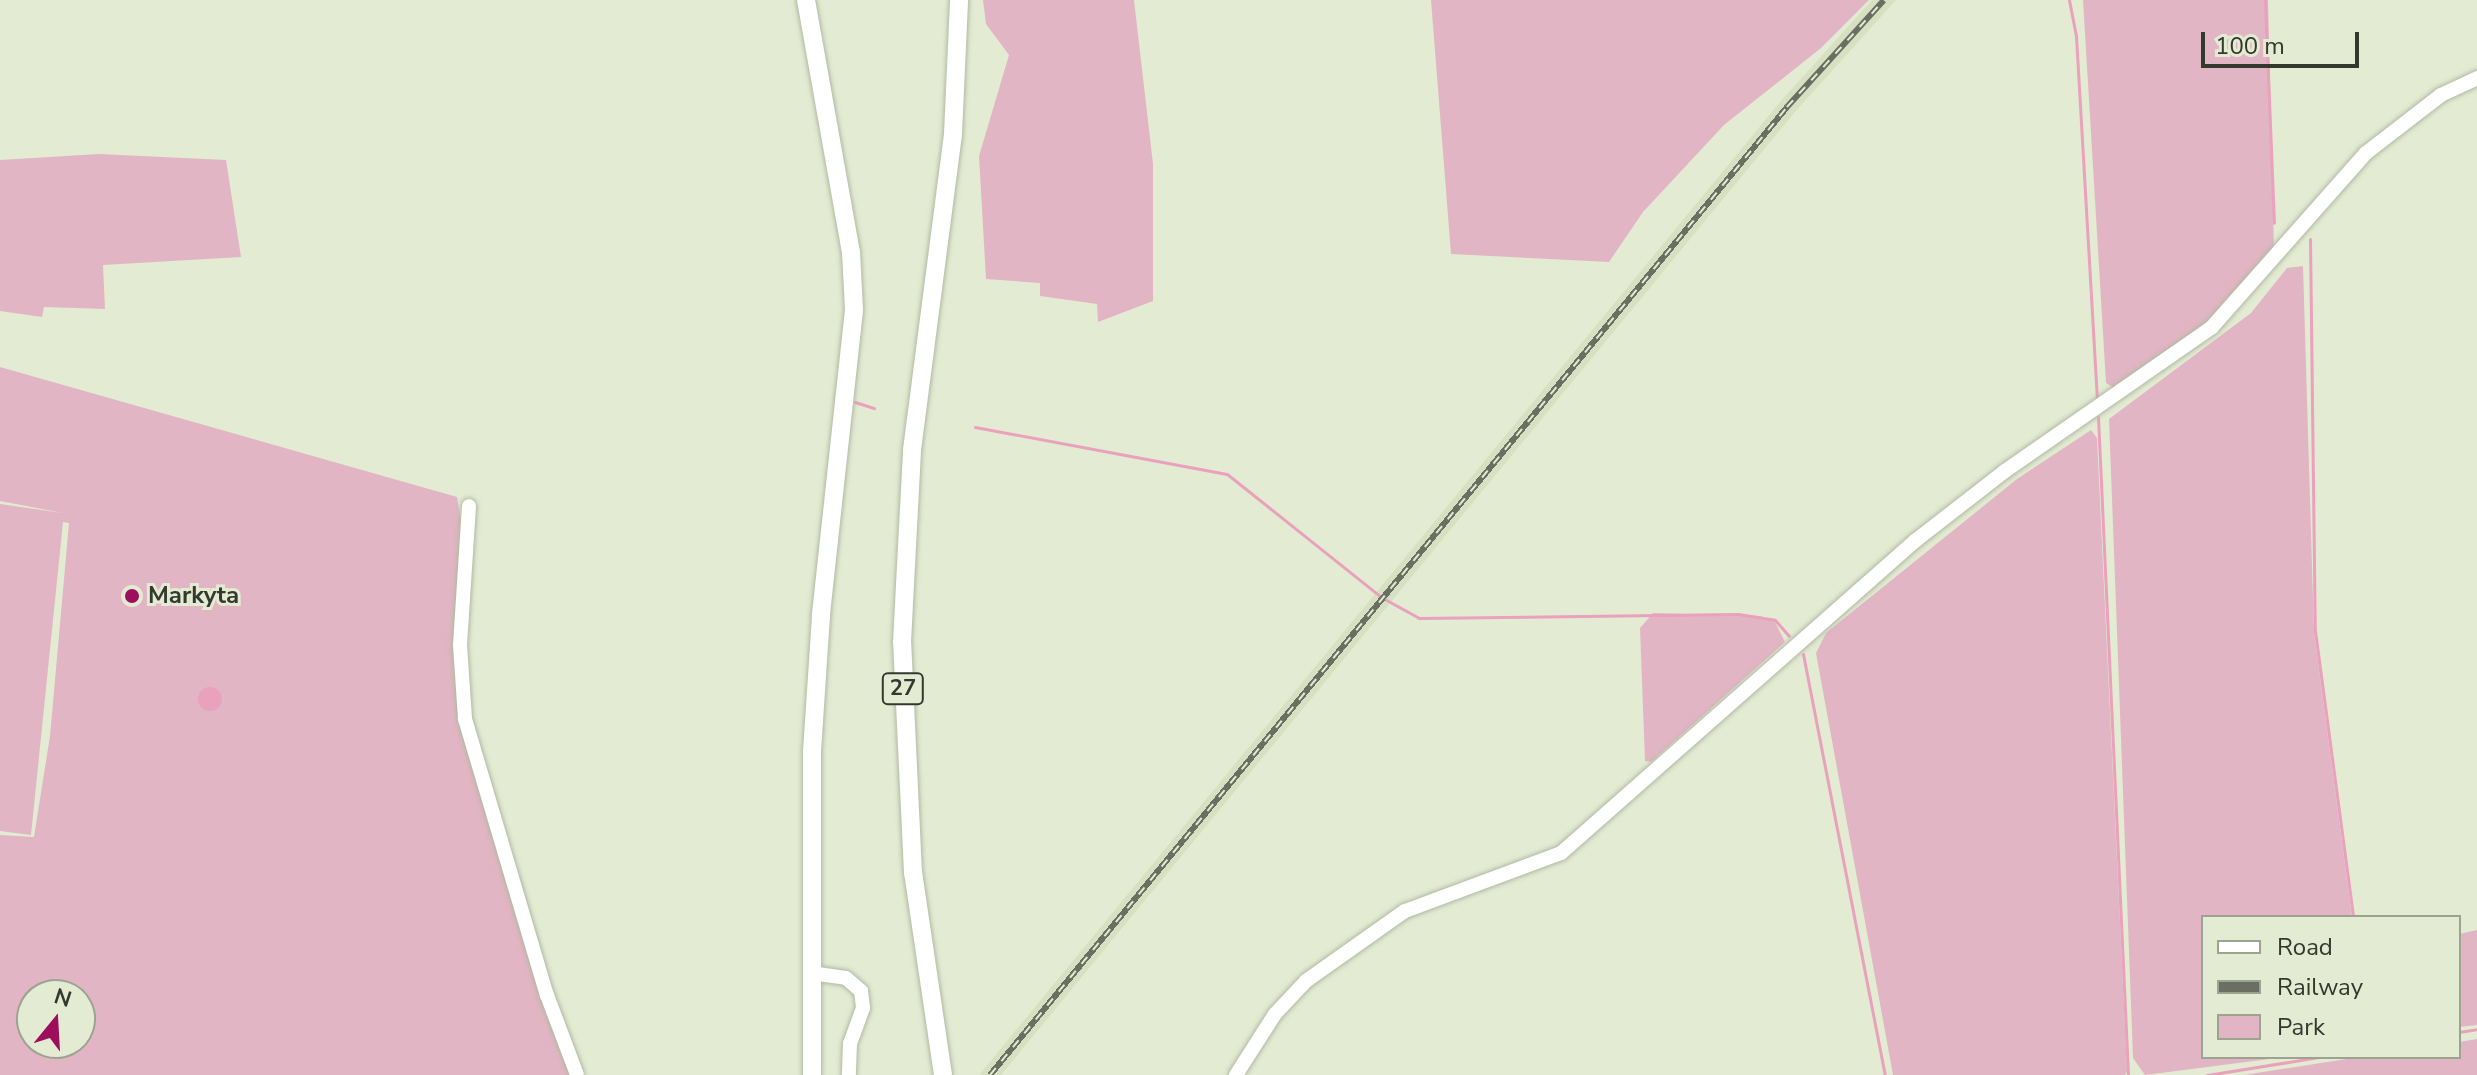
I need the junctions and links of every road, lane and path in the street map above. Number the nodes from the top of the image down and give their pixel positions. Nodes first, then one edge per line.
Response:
1 (806, 0) edge
2 (959, 0) edge
3 (2477, 78) edge
4 (469, 506) dead end
5 (811, 973) junction
6 (577, 1075) edge
7 (812, 1075) edge
8 (849, 1075) edge
9 (943, 1075) edge
10 (1236, 1075) edge

1 - 5 main road
2 - 9 main road, 27
3 - 10 street
4 - 6 street
5 - 7 main road
5 - 8 street

